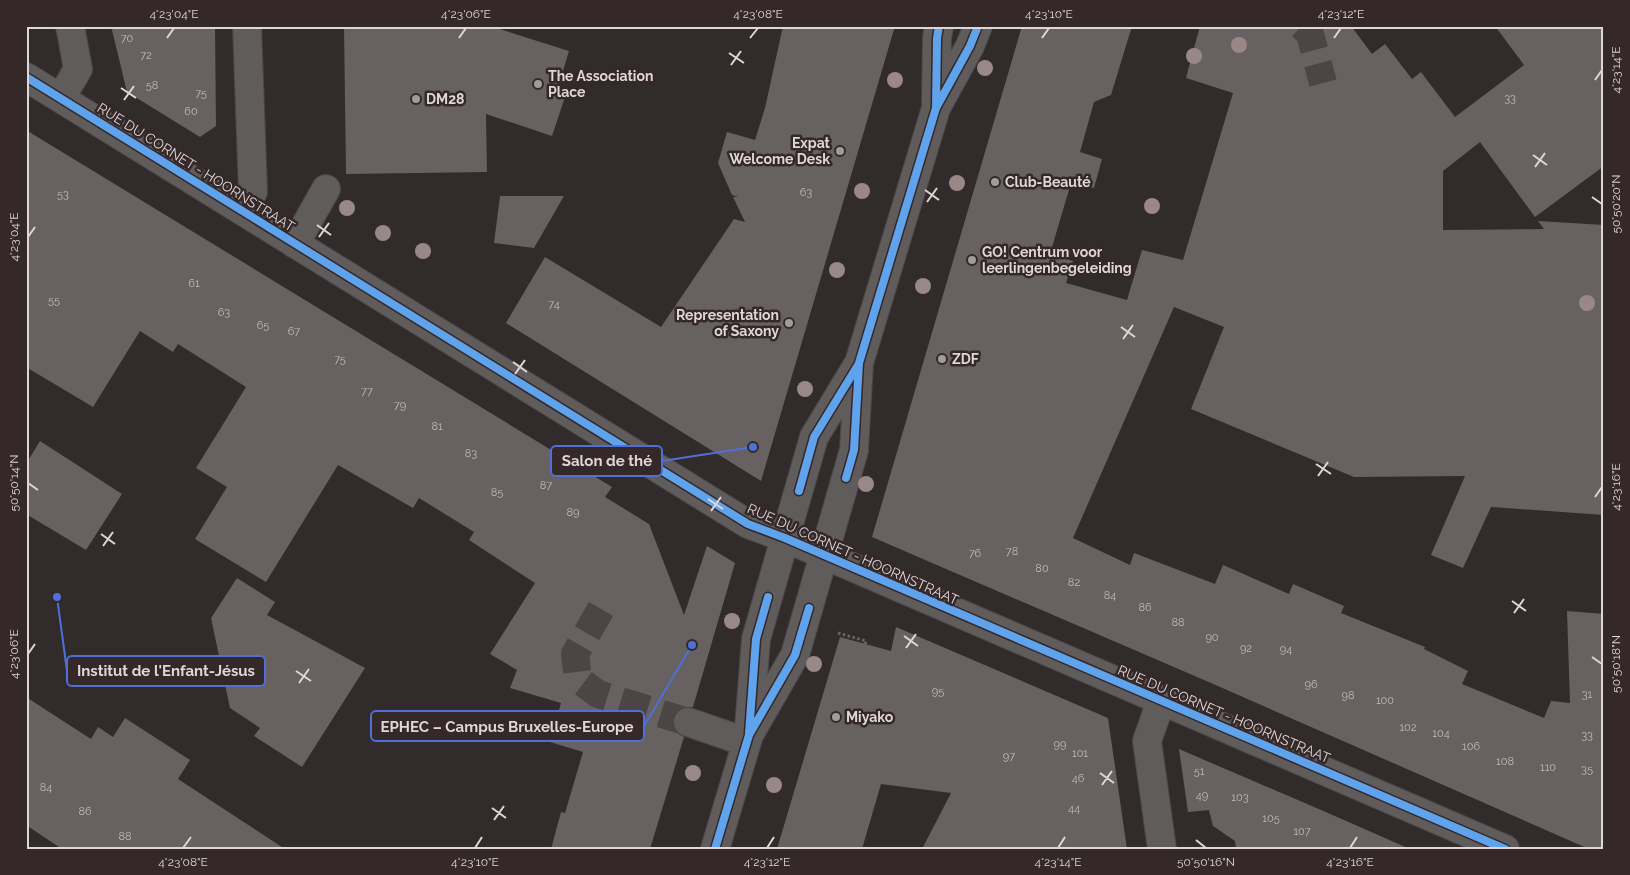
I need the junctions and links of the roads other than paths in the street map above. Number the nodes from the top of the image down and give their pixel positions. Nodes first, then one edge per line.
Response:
1 (70, 26) edge
2 (247, 26) edge
3 (939, 26) edge
4 (978, 26) edge
5 (26, 77) edge
6 (61, 98) junction
7 (936, 108) junction
8 (326, 189) dead end
9 (242, 211) junction
10 (295, 244) junction
11 (859, 363) junction
12 (785, 538) junction
13 (824, 556) junction
14 (1162, 702) junction
15 (688, 722) tunnel mouth
16 (748, 739) junction
17 (715, 849) edge
18 (1162, 849) edge
19 (1505, 849) edge

1 - 6 street
2 - 9 street
3 - 7 street
4 - 7 street
5 - 6 street, RUE DU CORNET - HOORNSTRAAT
6 - 9 street, RUE DU CORNET - HOORNSTRAAT
7 - 11 street
8 - 10 street
9 - 10 street, RUE DU CORNET - HOORNSTRAAT
10 - 12 street, RUE DU CORNET - HOORNSTRAAT
11 - 12 street
11 - 13 street
12 - 13 street, RUE DU CORNET - HOORNSTRAAT
12 - 16 street
13 - 14 street, RUE DU CORNET - HOORNSTRAAT
13 - 16 street
14 - 18 street
14 - 19 street, RUE DU CORNET - HOORNSTRAAT
15 - 16 street
16 - 17 street

